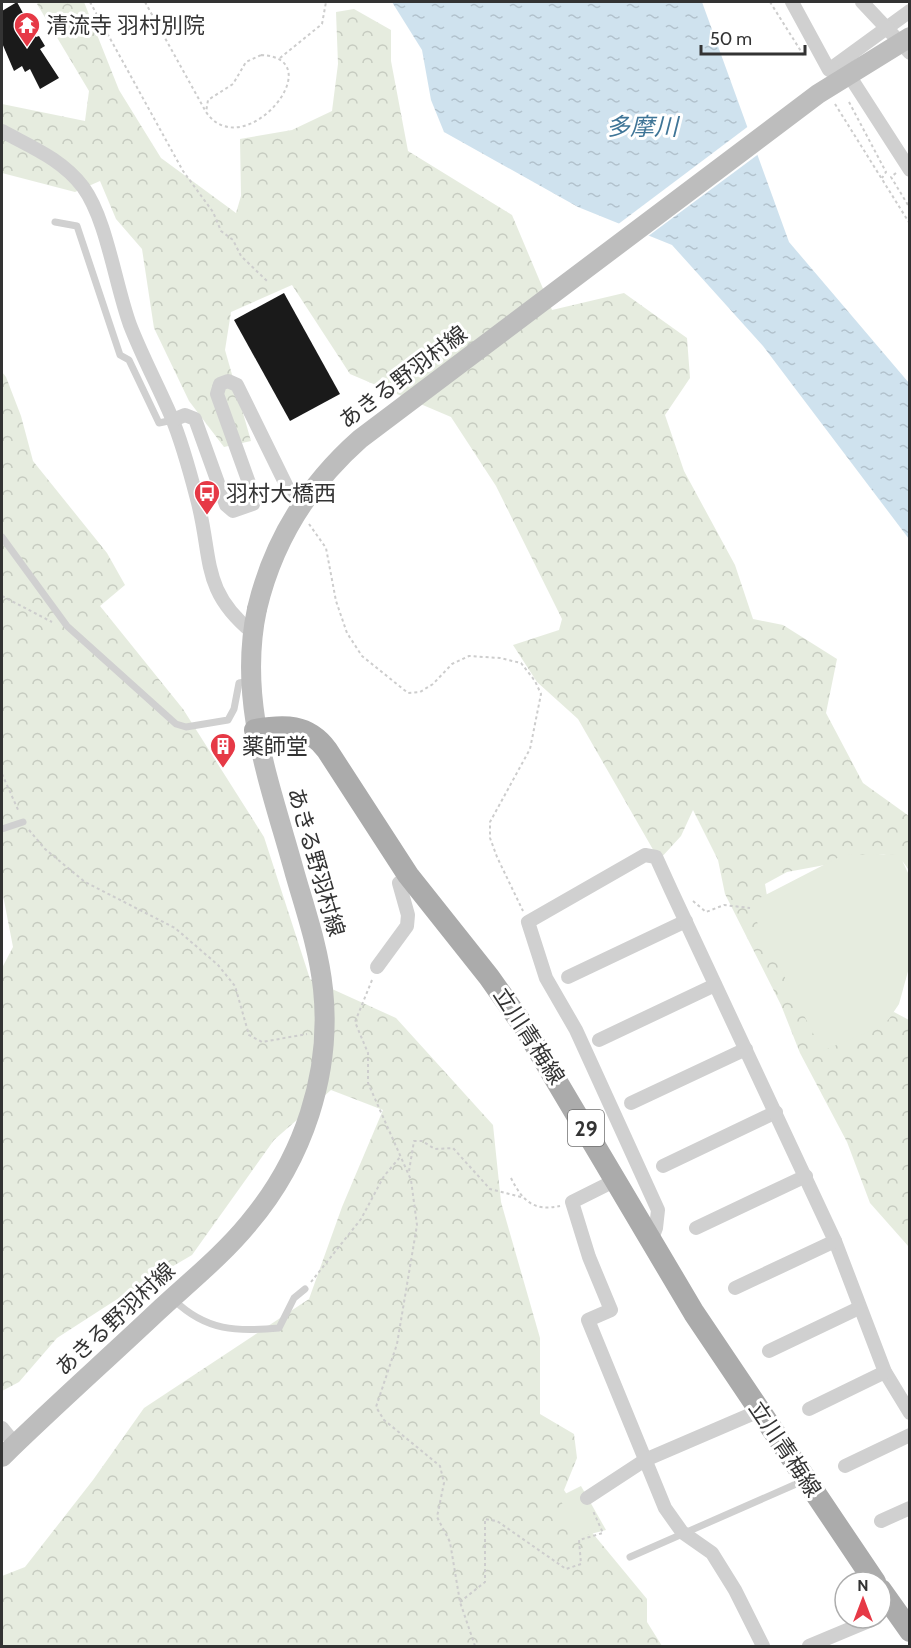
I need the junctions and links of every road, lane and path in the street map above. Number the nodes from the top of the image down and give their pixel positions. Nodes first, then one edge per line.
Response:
1 (90, 2) edge
2 (145, 2) edge
3 (326, 2) edge
4 (770, 2) edge
5 (792, 2) edge
6 (862, 2) edge
7 (909, 11) edge
8 (887, 27) junction
9 (909, 37) edge
10 (909, 53) edge
11 (280, 58) junction
12 (806, 59) dead end
13 (841, 62) junction
14 (831, 99) dead end
15 (206, 112) junction
16 (2, 131) edge
17 (904, 171) edge
18 (909, 204) edge
19 (901, 209) junction
20 (55, 222) dead end
21 (909, 224) edge
22 (267, 281) dead end
23 (172, 420) junction
24 (292, 497) dead end
25 (309, 522) dead end
26 (2, 537) edge
27 (2, 596) edge
28 (66, 626) junction
29 (253, 633) junction
30 (250, 681) junction
31 (255, 730) junction
32 (2, 774) edge
33 (23, 822) junction
34 (2, 829) edge
35 (408, 874) junction
36 (750, 908) dead end
37 (703, 911) dead end
38 (686, 921) junction
39 (528, 922) junction
40 (377, 967) joint
41 (568, 977) dead end
42 (715, 986) junction
43 (324, 1030) junction
44 (599, 1040) dead end
45 (746, 1048) junction
46 (631, 1103) dead end
47 (776, 1112) junction
48 (401, 1156) junction
49 (663, 1166) dead end
50 (409, 1174) junction
51 (806, 1176) junction
52 (511, 1178) dead end
53 (616, 1180) junction
54 (520, 1197) junction
55 (573, 1202) junction
56 (696, 1228) dead end
57 (835, 1240) junction
58 (651, 1241) junction
59 (735, 1288) dead end
60 (305, 1289) joint
61 (172, 1298) junction
62 (859, 1308) junction
63 (769, 1351) dead end
64 (885, 1372) junction
65 (809, 1409) dead end
66 (759, 1411) junction
67 (909, 1413) edge
68 (2, 1428) edge
69 (909, 1435) edge
70 (8, 1451) edge
71 (645, 1460) junction
72 (845, 1466) dead end
73 (805, 1480) junction
74 (586, 1498) joint
75 (909, 1508) edge
76 (881, 1521) dead end
77 (682, 1532) junction
78 (630, 1557) dead end
79 (867, 1570) edge
80 (460, 1602) junction
81 (893, 1621) edge
82 (848, 1630) edge
83 (909, 1631) edge
84 (475, 1647) edge
85 (763, 1647) edge
86 (808, 1647) edge

1 - 22 path
2 - 15 path
3 - 11 path
4 - 12 path
5 - 13 street
6 - 8 street
7 - 8 street
8 - 10 street
8 - 13 street
9 - 29 main road, あきる野羽村線, bridge
11 - 15 path
11 - 15 path
13 - 17 street
14 - 19 path
16 - 23 street
17 - 18 path
18 - 19 path
19 - 21 path
20 - 23 lane
23 - 24 street
23 - 29 street
25 - 39 path
26 - 28 lane
27 - 28 path
28 - 30 lane
29 - 30 main road, あきる野羽村線
30 - 31 main road, あきる野羽村線
31 - 35 main road, 立川青梅線 / 29
31 - 43 main road, あきる野羽村線
32 - 33 path
33 - 34 lane
33 - 43 path
35 - 40 street
35 - 53 main road, 立川青梅線 / 29
36 - 37 path
38 - 39 street
38 - 41 street
38 - 42 street
39 - 58 street
40 - 48 path
42 - 44 street
42 - 45 street
43 - 61 main road, あきる野羽村線
45 - 46 street
45 - 47 street
47 - 49 street
47 - 51 street
48 - 50 path
48 - 60 path
50 - 54 path
50 - 80 path
51 - 56 street
51 - 57 street
52 - 54 path
53 - 55 street
53 - 58 main road, 立川青梅線 / 29
54 - 55 path
55 - 71 street
57 - 59 street
57 - 62 street
58 - 66 main road, 立川青梅線 / 29
60 - 61 lane
61 - 70 main road, あきる野羽村線
62 - 63 street
62 - 64 street
64 - 65 street
64 - 67 street
66 - 71 street
66 - 73 main road, 立川青梅線 / 29
68 - 70 street
69 - 72 street
71 - 74 street
71 - 77 street
73 - 77 lane
73 - 79 main road, 立川青梅線 / 29
74 - 80 path
75 - 76 street
77 - 78 lane
77 - 85 street
80 - 84 path
81 - 83 main road
82 - 86 street

